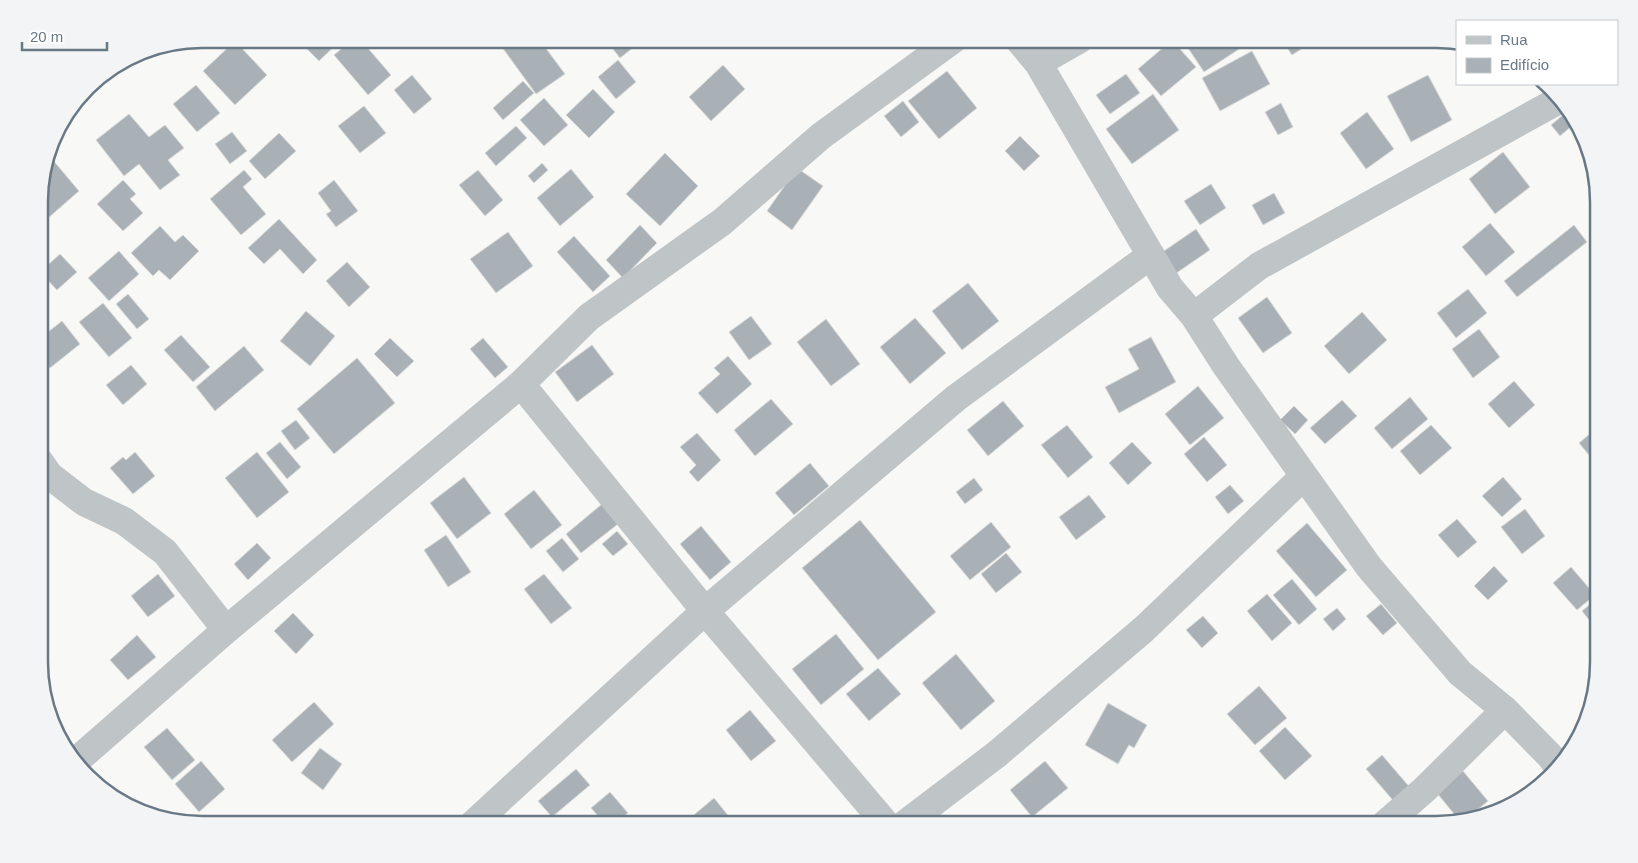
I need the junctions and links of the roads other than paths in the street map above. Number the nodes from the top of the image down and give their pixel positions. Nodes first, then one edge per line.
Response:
1 (942, 48) edge
2 (1026, 48) edge
3 (1064, 48) edge
4 (1038, 63) junction
5 (1554, 103) edge
6 (1151, 255) junction
7 (1194, 316) junction
8 (521, 384) junction
9 (48, 474) edge
10 (1304, 476) junction
11 (705, 611) junction
12 (226, 630) junction
13 (1505, 710) junction
14 (80, 756) edge
15 (1554, 761) edge
16 (879, 815) edge
17 (916, 815) edge
18 (1396, 815) edge
19 (482, 816) edge

1 - 8 street
2 - 4 street
3 - 4 street
4 - 6 street
5 - 7 street
6 - 7 street
6 - 11 street
7 - 10 street
8 - 11 street
8 - 12 street
9 - 12 street
10 - 13 street
10 - 17 street
11 - 16 street
11 - 19 street
12 - 14 street
13 - 15 street
13 - 18 street

